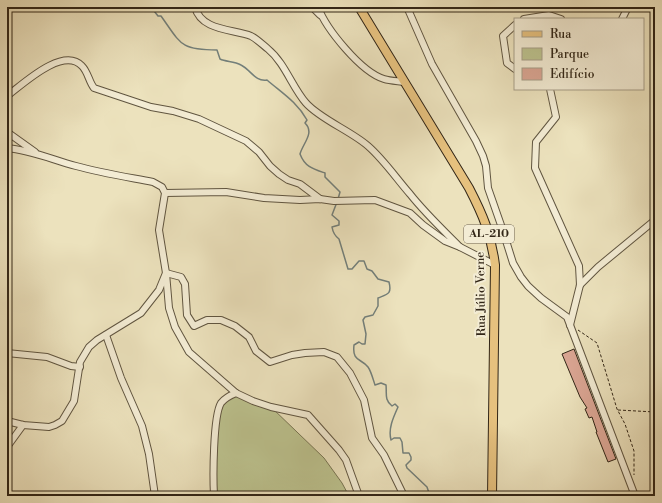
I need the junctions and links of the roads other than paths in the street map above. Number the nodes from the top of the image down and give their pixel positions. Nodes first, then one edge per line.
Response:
1 (195, 7) edge
2 (312, 7) edge
3 (318, 7) edge
4 (359, 7) edge
5 (407, 7) edge
6 (628, 7) edge
7 (321, 16) junction
8 (530, 18) edge
9 (558, 18) edge
10 (622, 18) edge
11 (514, 26) edge
12 (514, 68) edge
13 (405, 82) junction
14 (550, 90) edge
15 (7, 96) edge
16 (7, 132) edge
17 (7, 148) edge
18 (38, 154) junction
19 (165, 193) junction
20 (320, 199) junction
21 (655, 220) edge
22 (460, 246) junction
23 (495, 265) junction
24 (166, 273) junction
25 (580, 285) junction
26 (570, 325) junction
27 (106, 335) junction
28 (7, 353) edge
29 (80, 367) junction
30 (236, 393) junction
31 (7, 421) edge
32 (23, 425) junction
33 (7, 447) edge
34 (154, 496) edge
35 (214, 496) edge
36 (358, 496) edge
37 (404, 496) edge
38 (492, 496) edge
39 (635, 496) edge

1 - 22 street
2 - 7 street
3 - 7 street
4 - 13 main road, Rua Júlio Verne / AL-210
5 - 26 street
6 - 10 street
7 - 13 street
8 - 9 street
11 - 12 street
13 - 23 main road, Rua Júlio Verne / AL-210
14 - 25 street
15 - 20 street
16 - 18 street
17 - 18 street
18 - 19 street
19 - 20 street
19 - 24 street
20 - 22 street
21 - 25 street
22 - 23 street
23 - 38 main road, Rua Júlio Verne / AL-210
24 - 27 street
24 - 30 street
24 - 37 street
25 - 26 street
26 - 39 street
27 - 29 street
27 - 34 street
28 - 29 street
29 - 32 street
30 - 35 street
30 - 36 street
31 - 32 street
32 - 33 street

